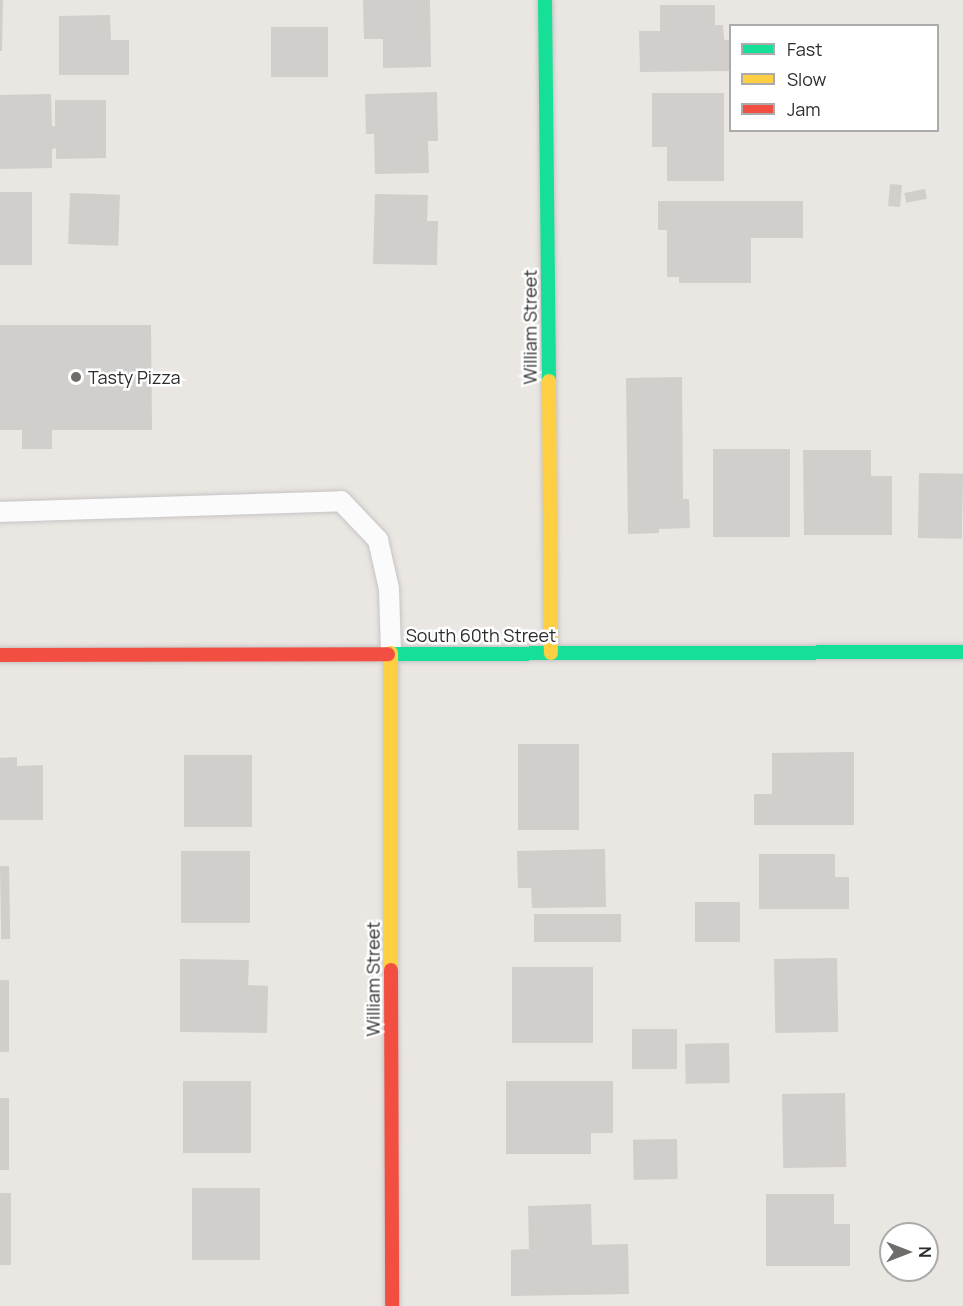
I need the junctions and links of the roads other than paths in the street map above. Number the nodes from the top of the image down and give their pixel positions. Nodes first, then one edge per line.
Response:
1 (546, 0) edge
2 (0, 512) edge
3 (963, 652) edge
4 (391, 653) junction
5 (551, 653) junction
6 (0, 655) edge
7 (392, 1306) edge

1 - 5 street, William Street
2 - 4 lane
3 - 5 street, South 60th Street
4 - 5 street, South 60th Street
4 - 6 street, South 60th Street
4 - 7 street, William Street

